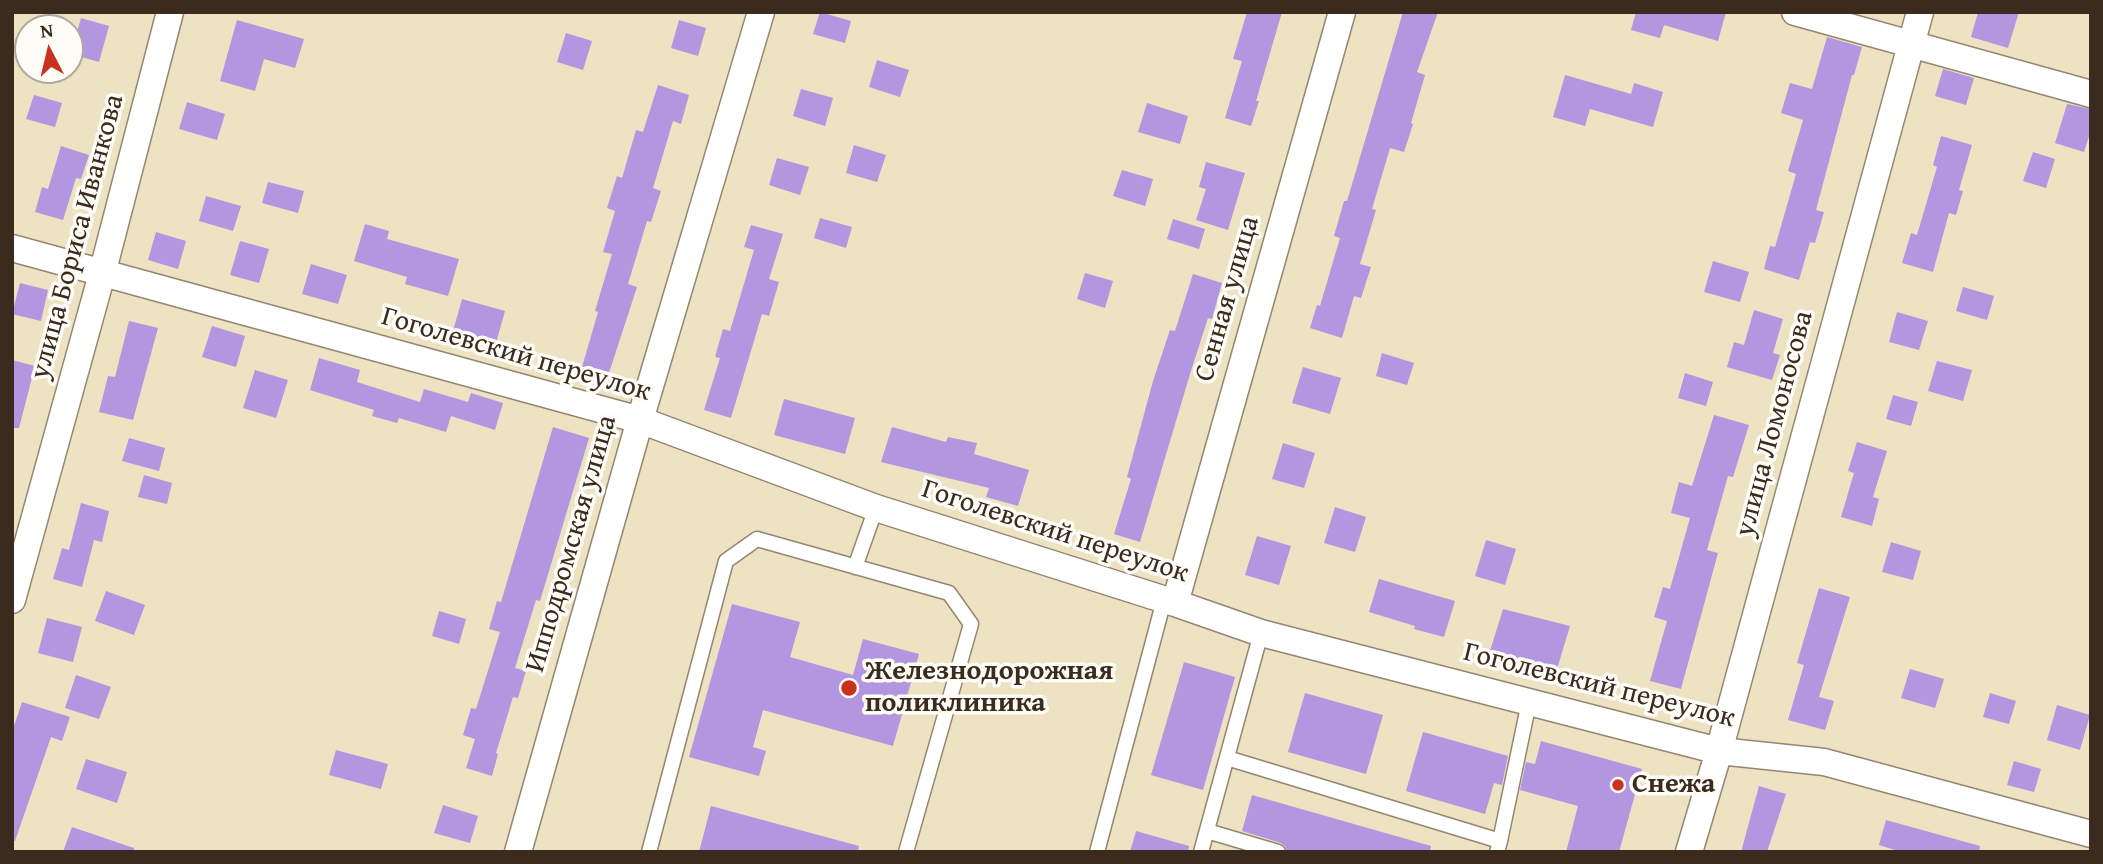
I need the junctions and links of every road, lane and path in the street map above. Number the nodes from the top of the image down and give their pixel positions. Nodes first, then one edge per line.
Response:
1 (170, 12) edge
2 (761, 12) edge
3 (1342, 12) edge
4 (1795, 12) edge
5 (1920, 12) edge
6 (1911, 46) junction
7 (2091, 94) edge
8 (12, 248) edge
9 (102, 274) junction
10 (640, 420) junction
11 (876, 508) junction
12 (855, 567) junction
13 (12, 600) edge
14 (1170, 601) junction
15 (1261, 633) junction
16 (1529, 702) junction
17 (1719, 751) junction
18 (1227, 758) junction
19 (1207, 831) junction
20 (2091, 834) edge
21 (1499, 846) edge
22 (518, 852) edge
23 (649, 852) edge
24 (906, 852) edge
25 (1097, 852) edge
26 (1201, 852) edge
27 (1278, 852) edge
28 (1689, 852) edge

1 - 9 street, улица Бориса Иванкова
2 - 10 street, Ипподромская улица
3 - 14 street, Сенная улица
4 - 6 street
5 - 6 street, улица Ломоносова
6 - 7 street
6 - 17 street, улица Ломоносова
8 - 9 street, Гоголевский переулок
9 - 10 street, Гоголевский переулок
9 - 13 street, улица Бориса Иванкова
10 - 11 street, Гоголевский переулок
10 - 22 street, Ипподромская улица
11 - 12 lane
11 - 14 street, Гоголевский переулок
12 - 23 lane
12 - 24 lane
14 - 15 street, Гоголевский переулок
14 - 25 lane
15 - 16 street, Гоголевский переулок
15 - 18 lane
16 - 17 street, Гоголевский переулок
16 - 21 lane
17 - 20 street, Гоголевский переулок
17 - 28 street, улица Ломоносова
18 - 19 lane
18 - 21 lane
19 - 26 lane
19 - 27 lane

